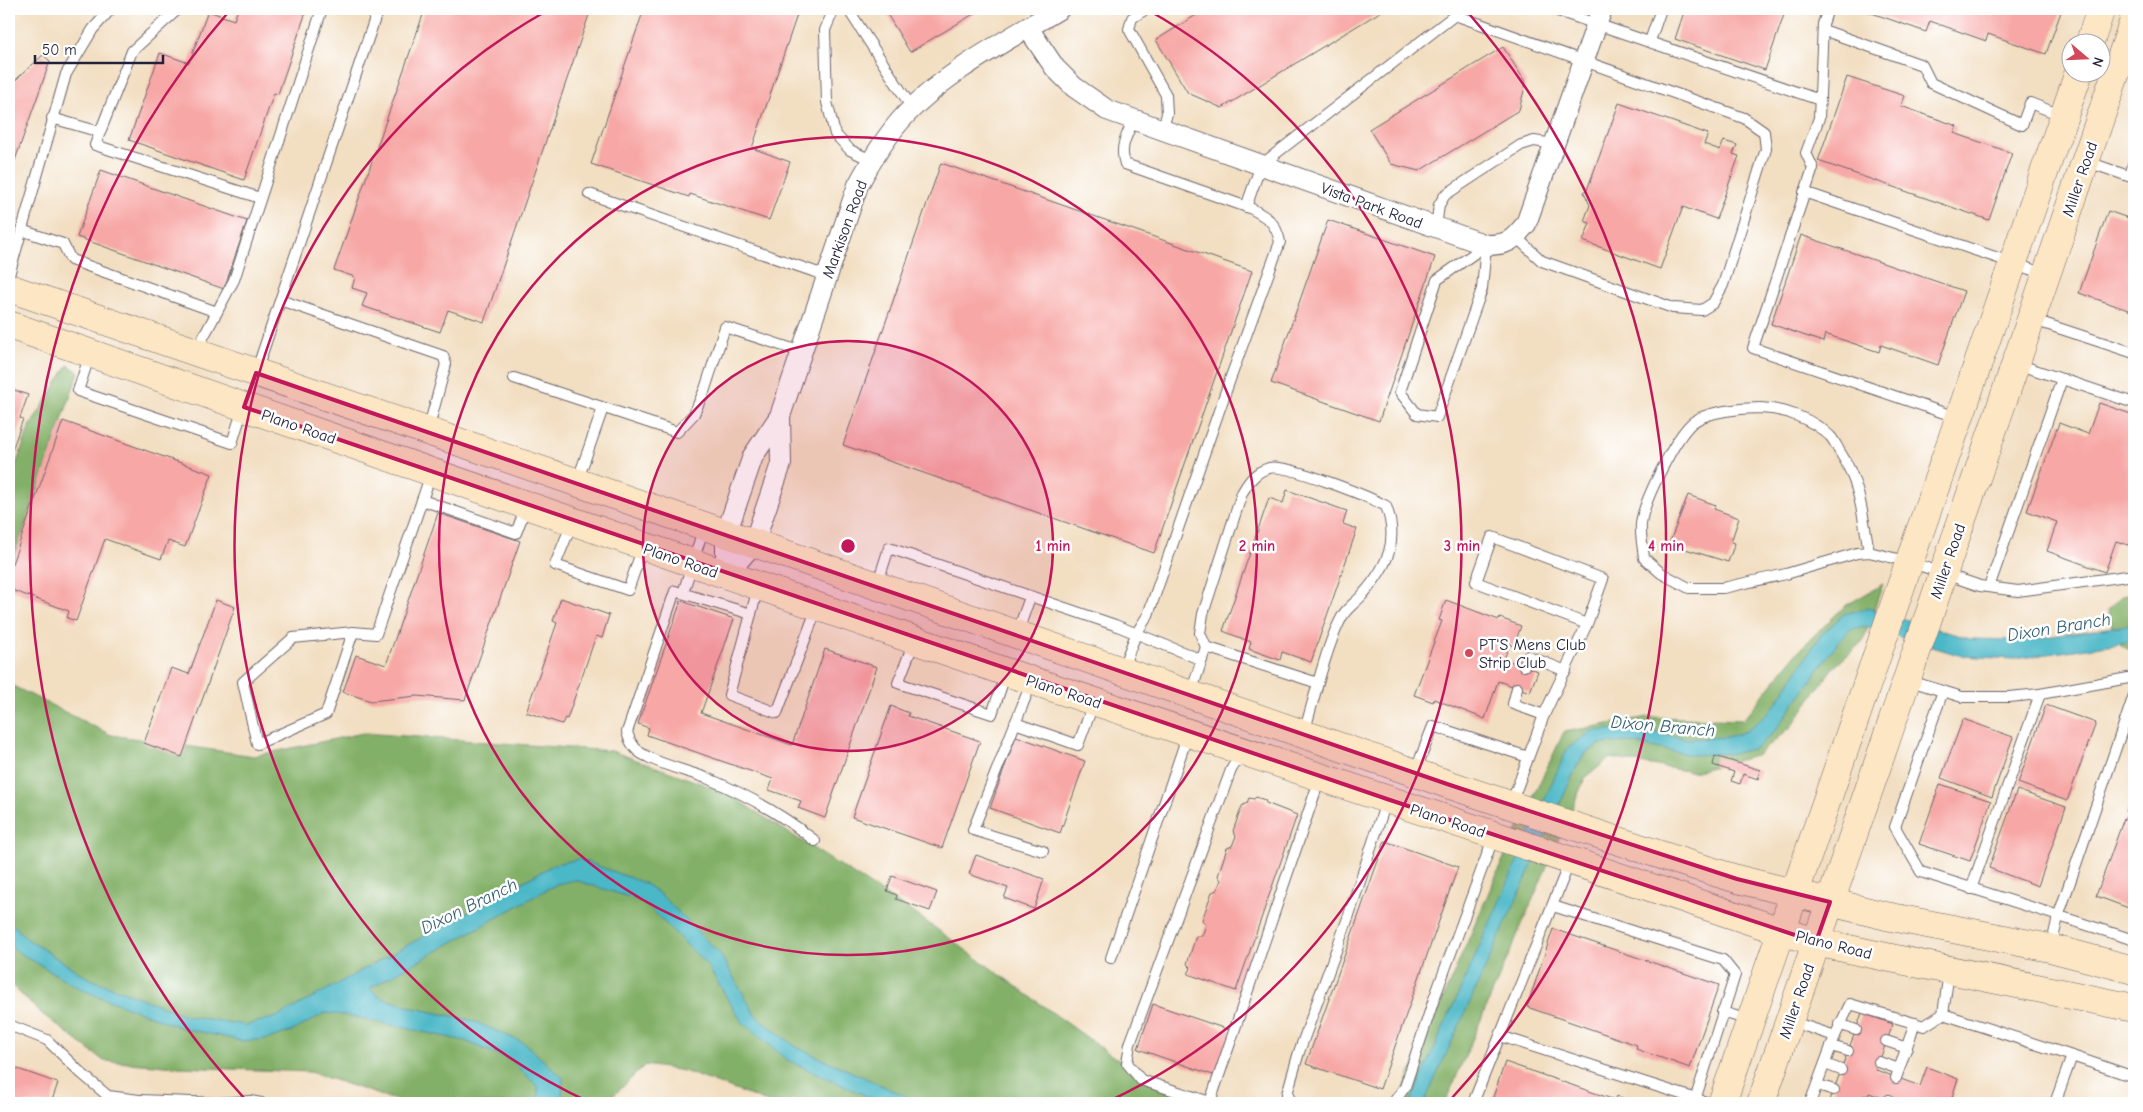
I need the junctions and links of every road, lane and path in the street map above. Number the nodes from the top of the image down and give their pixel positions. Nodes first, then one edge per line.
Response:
1 (111, 9) edge
2 (178, 9) edge
3 (322, 9) edge
4 (378, 9) edge
5 (834, 9) edge
6 (848, 9) edge
7 (1059, 9) edge
8 (1146, 9) edge
9 (1552, 9) edge
10 (1660, 9) edge
11 (1828, 9) edge
12 (2101, 9) edge
13 (1599, 16) edge
14 (1028, 28) junction
15 (2133, 28) edge
16 (1822, 30) junction
17 (2093, 32) edge
18 (1650, 41) junction
19 (1583, 62) junction
20 (2076, 82) edge
21 (1820, 100) junction
22 (912, 108) junction
23 (2064, 116) junction
24 (52, 118) junction
25 (1133, 120) junction
26 (1162, 130) junction
27 (100, 132) junction
28 (1554, 144) junction
29 (871, 160) junction
30 (2085, 161) junction
31 (2134, 161) edge
32 (1261, 165) junction
33 (2132, 177) edge
34 (1804, 192) junction
35 (589, 194) dead end
36 (260, 198) junction
37 (1246, 207) junction
38 (1436, 227) junction
39 (22, 230) junction
40 (1516, 237) junction
41 (1486, 245) junction
42 (2014, 263) junction
43 (9, 274) edge
44 (2046, 274) junction
45 (827, 276) junction
46 (9, 288) edge
47 (280, 300) junction
48 (216, 312) junction
49 (2031, 318) junction
50 (9, 325) edge
51 (195, 352) junction
52 (802, 352) junction
53 (90, 353) junction
54 (2134, 353) edge
55 (2015, 364) junction
56 (256, 373) junction
57 (514, 378) dead end
58 (2062, 379) junction
59 (2134, 403) edge
60 (244, 407) junction
61 (603, 408) junction
62 (780, 416) junction
63 (1960, 418) junction
64 (427, 432) junction
65 (432, 473) junction
66 (577, 483) junction
67 (422, 500) junction
68 (526, 506) junction
69 (572, 522) junction
70 (715, 530) junction
71 (754, 544) junction
72 (644, 547) junction
73 (1869, 552) junction
74 (692, 564) junction
75 (1907, 571) junction
76 (726, 575) junction
77 (2134, 575) edge
78 (1939, 584) junction
79 (877, 586) junction
80 (758, 587) junction
81 (1989, 587) junction
82 (683, 593) junction
83 (1030, 597) junction
84 (817, 607) junction
85 (751, 614) junction
86 (1587, 624) junction
87 (353, 632) junction
88 (1017, 634) junction
89 (1136, 634) junction
90 (914, 640) junction
91 (1206, 647) junction
92 (1202, 660) junction
93 (1524, 666) dead end
94 (1121, 671) junction
95 (1566, 671) junction
96 (1006, 672) junction
97 (1909, 672) junction
98 (2134, 677) edge
99 (1032, 680) junction
100 (1318, 683) junction
101 (1517, 688) dead end
102 (1943, 691) junction
103 (2040, 694) junction
104 (1190, 695) junction
105 (2134, 695) edge
106 (1102, 704) junction
107 (1544, 716) junction
108 (1015, 723) junction
109 (1188, 733) junction
110 (1303, 734) junction
111 (1242, 751) junction
112 (1528, 757) junction
113 (1415, 773) junction
114 (1320, 777) junction
115 (1387, 799) junction
116 (1523, 809) junction
117 (1494, 835) junction
118 (815, 841) dead end
119 (1043, 851) dead end
120 (1570, 860) junction
121 (1972, 889) junction
122 (1794, 894) junction
123 (1830, 902) junction
124 (1553, 906) junction
125 (2058, 916) junction
126 (1781, 931) junction
127 (2134, 940) edge
128 (1816, 942) junction
129 (2050, 948) junction
130 (1111, 958) dead end
131 (2134, 970) edge
132 (1949, 971) junction
133 (2134, 1008) edge
134 (1722, 1012) junction
135 (1943, 1014) junction
136 (1750, 1021) junction
137 (1789, 1021) junction
138 (1916, 1023) junction
139 (1839, 1024) junction
140 (9, 1026) edge
141 (1856, 1030) dead end
142 (1500, 1036) junction
143 (1835, 1036) junction
144 (1886, 1041) dead end
145 (1831, 1046) junction
146 (1907, 1048) junction
147 (1848, 1052) dead end
148 (2072, 1056) junction
149 (1879, 1062) dead end
150 (1825, 1064) junction
151 (1841, 1070) dead end
152 (2134, 1077) edge
153 (1818, 1085) junction
154 (1834, 1090) dead end
155 (1695, 1101) edge
156 (138, 1102) edge
157 (1766, 1102) edge
158 (217, 1103) edge
159 (261, 1103) edge
160 (1292, 1103) edge
161 (1393, 1103) edge
162 (1473, 1103) edge
163 (1709, 1103) edge
164 (1722, 1103) edge
165 (1810, 1103) edge
166 (2055, 1103) edge

1 - 24 lane
2 - 27 lane
3 - 36 lane
4 - 47 lane
5 - 29 lane
6 - 22 lane
7 - 14 street, Markison Road
8 - 26 lane
9 - 13 lane
10 - 18 lane
11 - 16 lane
12 - 17 main road
13 - 18 lane
13 - 19 street
14 - 22 street, Markison Road
14 - 25 street, Vista Park Road
15 - 30 main road, Miller Road
16 - 21 lane
16 - 23 lane
18 - 21 lane
19 - 28 street
19 - 32 lane
19 - 40 lane
20 - 23 main road
21 - 34 lane
22 - 29 street, Markison Road
23 - 42 main road
24 - 27 lane
24 - 39 lane
25 - 26 street, Vista Park Road
25 - 37 lane
26 - 32 street, Vista Park Road
27 - 36 lane
28 - 38 lane
28 - 40 street
29 - 45 street, Markison Road
30 - 33 lane
30 - 44 main road, Miller Road
31 - 33 lane
32 - 37 lane
32 - 38 street, Vista Park Road
34 - 42 lane
34 - 63 lane
35 - 45 lane
36 - 48 lane
37 - 89 lane
38 - 41 street, Vista Park Road
39 - 43 lane
39 - 48 lane
40 - 41 street, Vista Park Road
41 - 41 lane
42 - 44 lane
42 - 63 main road
44 - 49 main road, Miller Road
45 - 52 street, Markison Road
46 - 51 main road, Plano Road
47 - 56 lane
47 - 64 lane
48 - 51 lane
49 - 54 lane
49 - 55 main road, Miller Road
50 - 53 main road, Plano Road
51 - 56 main road, Plano Road
52 - 61 lane
52 - 62 street, Markison Road
53 - 60 main road, Plano Road
53 - 60 lane
55 - 58 lane
55 - 78 main road, Miller Road
56 - 60 main road
56 - 64 main road, Plano Road
57 - 61 lane
58 - 59 lane
58 - 81 lane
60 - 65 main road, Plano Road
61 - 66 lane
62 - 70 street, Markison Road
62 - 71 street, Markison Road
63 - 75 main road
64 - 66 main road, Plano Road
65 - 67 lane
65 - 68 main road, Plano Road
66 - 70 main road, Plano Road
67 - 68 lane
67 - 87 lane
68 - 69 main road, Plano Road
69 - 72 main road, Plano Road
69 - 72 lane
70 - 71 main road, Plano Road
70 - 74 lane
70 - 76 street, Markison Road
71 - 76 street, Markison Road
71 - 79 main road, Plano Road
72 - 74 main road, Plano Road
73 - 73 lane
73 - 75 lane
74 - 76 main road, Plano Road
74 - 82 lane
75 - 78 lane
75 - 122 main road
76 - 80 main road, Plano Road
77 - 81 lane
78 - 81 lane
78 - 97 main road, Miller Road
79 - 83 lane
79 - 88 main road, Plano Road
80 - 84 main road, Plano Road
80 - 85 lane
82 - 85 lane
82 - 118 lane
83 - 88 lane
83 - 89 lane
84 - 85 lane
84 - 90 main road, Plano Road
86 - 86 lane
86 - 95 lane
87 - 87 lane
88 - 94 main road, Plano Road
89 - 92 lane
89 - 94 lane
90 - 96 main road, Plano Road
90 - 96 lane
91 - 92 lane
91 - 100 lane
91 - 100 lane
92 - 104 lane
93 - 95 lane
94 - 104 main road, Plano Road
94 - 106 main road
95 - 107 lane
96 - 99 main road, Plano Road
97 - 102 lane
97 - 123 main road, Miller Road
98 - 103 lane
99 - 106 main road, Plano Road
99 - 108 lane
100 - 110 lane
101 - 107 lane
102 - 103 lane
102 - 121 lane
103 - 121 lane
104 - 110 main road, Plano Road
105 - 125 lane
106 - 108 lane
106 - 109 main road, Plano Road
107 - 112 lane
108 - 119 lane
109 - 111 main road, Plano Road
109 - 130 lane
110 - 113 main road, Plano Road
111 - 114 main road, Plano Road
111 - 114 lane
112 - 113 lane
112 - 116 lane
113 - 115 main road
113 - 116 main road, Plano Road
114 - 115 main road, Plano Road
115 - 117 main road, Plano Road
115 - 160 lane
116 - 122 main road, Plano Road
117 - 120 main road, Plano Road
117 - 161 lane
120 - 124 lane
120 - 126 main road, Plano Road
121 - 125 lane
122 - 123 main road, Plano Road
122 - 126 main road
123 - 128 main road, Miller Road
123 - 129 main road, Plano Road
124 - 134 lane
124 - 142 lane
125 - 127 lane
125 - 129 lane
126 - 128 main road, Plano Road
126 - 136 main road
128 - 132 main road, Plano Road
128 - 137 main road, Miller Road
129 - 131 main road, Plano Road
132 - 133 main road, Plano Road
132 - 135 lane
134 - 136 lane
134 - 155 lane
135 - 138 lane
135 - 148 lane
136 - 164 main road
137 - 143 lane
137 - 157 main road, Miller Road
138 - 139 lane
138 - 146 lane
139 - 141 lane
139 - 143 lane
140 - 156 lane
142 - 155 lane
142 - 162 lane
143 - 145 lane
144 - 146 lane
145 - 147 lane
145 - 150 lane
146 - 149 lane
148 - 152 lane
148 - 166 lane
150 - 151 lane
150 - 153 lane
153 - 154 lane
153 - 165 lane
155 - 163 lane
156 - 158 lane
158 - 159 lane

